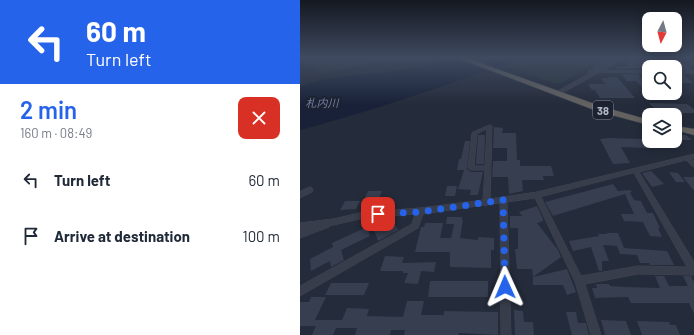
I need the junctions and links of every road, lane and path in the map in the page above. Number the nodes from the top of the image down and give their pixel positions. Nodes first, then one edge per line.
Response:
1 (507, 74) edge
2 (510, 74) edge
3 (586, 74) edge
4 (593, 74) edge
5 (538, 84) junction
6 (557, 91) junction
7 (642, 116) edge
8 (642, 121) edge
9 (682, 125) edge
10 (694, 128) edge
11 (682, 129) edge
12 (694, 132) edge
13 (691, 157) edge
14 (694, 165) edge
15 (488, 168) junction
16 (635, 170) junction
17 (310, 190) dead end
18 (300, 195) edge
19 (537, 195) junction
20 (503, 200) junction
21 (486, 203) junction
22 (420, 212) junction
23 (333, 222) junction
24 (300, 226) edge
25 (300, 234) edge
26 (694, 270) edge
27 (579, 281) junction
28 (300, 291) edge
29 (506, 335) edge
30 (596, 335) edge

1 - 5 highway, 38
2 - 5 highway, 38
3 - 6 street
4 - 6 street
5 - 6 highway, 38
6 - 7 highway, 38
6 - 8 highway, 38
9 - 10 highway
11 - 12 highway
13 - 14 street
13 - 16 street
15 - 15 street
15 - 21 street
16 - 19 street
16 - 26 street
17 - 18 street
19 - 20 street
19 - 27 street
20 - 21 street
20 - 29 street
21 - 22 street
22 - 23 street
22 - 28 street
23 - 24 street
23 - 25 street
26 - 27 street
27 - 30 street

